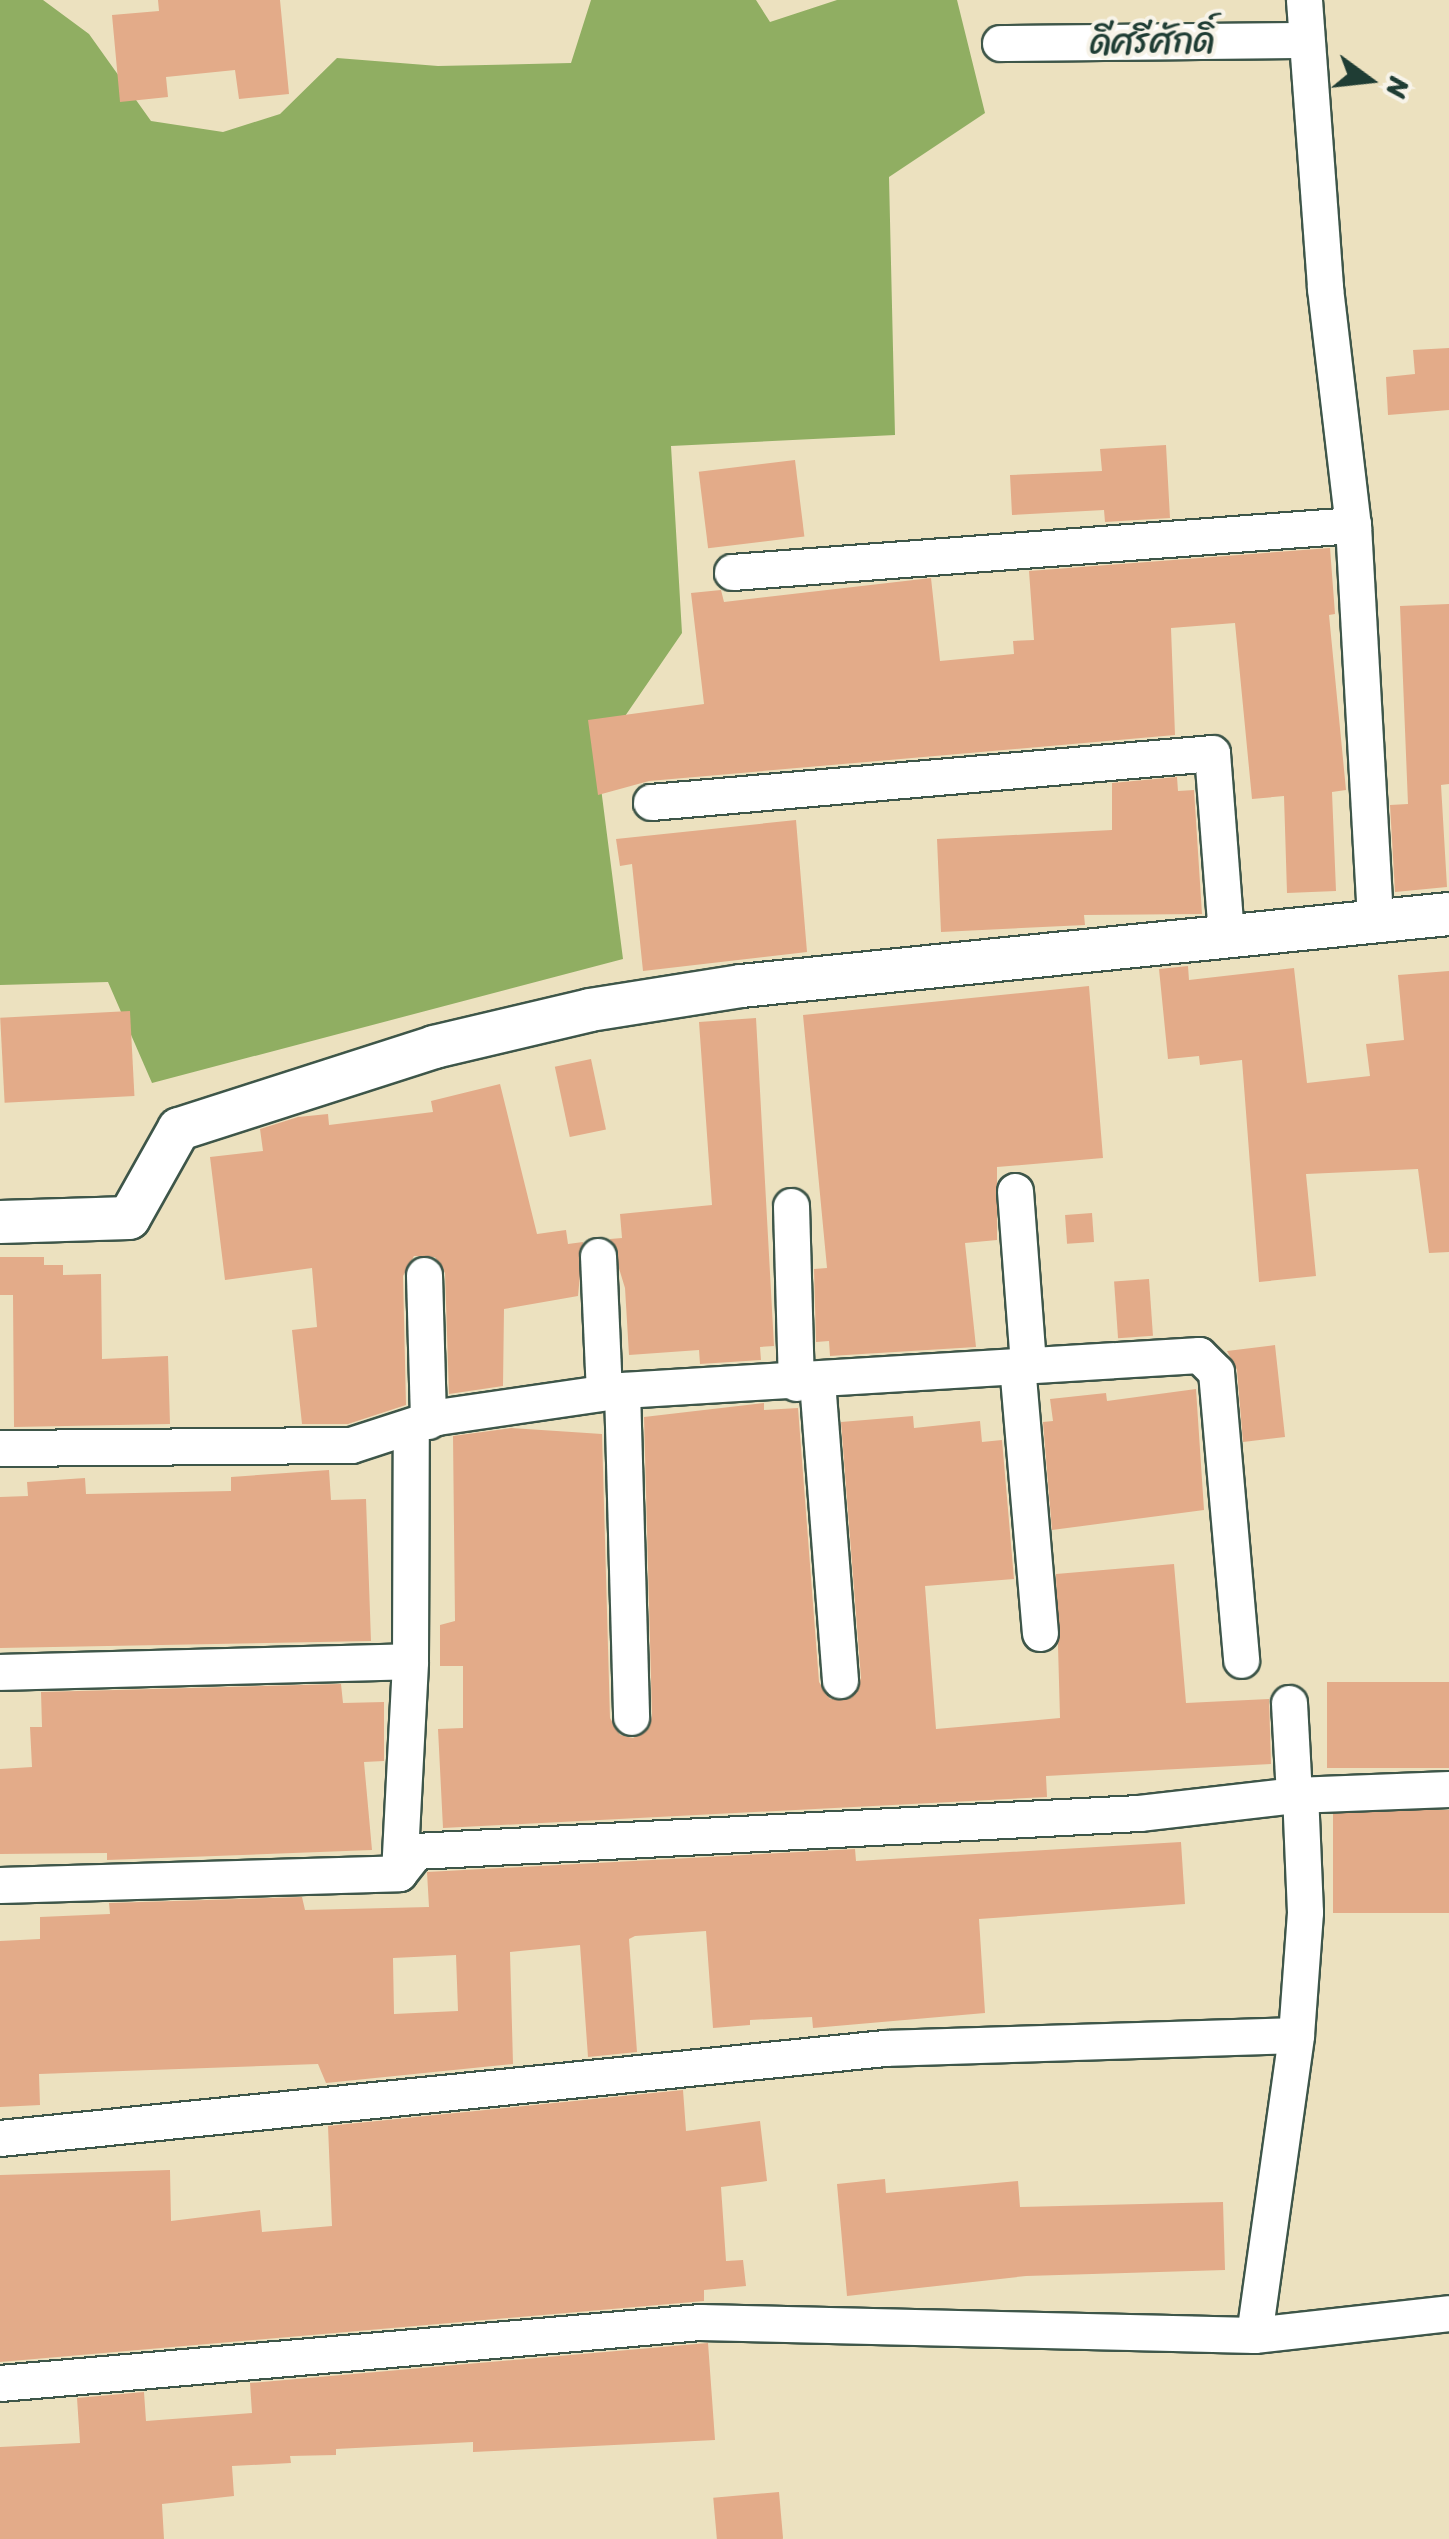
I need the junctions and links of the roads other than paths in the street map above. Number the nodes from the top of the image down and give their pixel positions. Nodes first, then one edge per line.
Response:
1 (1304, 0) edge
2 (1304, 40) junction
3 (1000, 43) dead end
4 (1353, 524) junction
5 (732, 572) dead end
6 (651, 802) dead end
7 (1449, 914) edge
8 (1374, 918) junction
9 (1226, 932) junction
10 (1015, 1191) dead end
11 (791, 1206) dead end
12 (0, 1222) edge
13 (598, 1256) dead end
14 (424, 1275) dead end
15 (1023, 1365) junction
16 (807, 1382) junction
17 (613, 1391) junction
18 (419, 1425) junction
19 (0, 1448) edge
20 (1040, 1633) dead end
21 (1241, 1660) dead end
22 (410, 1661) junction
23 (0, 1672) edge
24 (840, 1680) dead end
25 (1290, 1703) dead end
26 (631, 1717) dead end
27 (1449, 1789) edge
28 (1297, 1795) junction
29 (399, 1873) junction
30 (0, 1885) edge
31 (1296, 2035) junction
32 (0, 2138) edge
33 (1449, 2313) edge
34 (1254, 2335) junction
35 (0, 2383) edge

1 - 2 street
2 - 3 street, ดีศรีศักดิ์
2 - 4 street
4 - 5 street
4 - 8 street
6 - 9 street
7 - 8 street
8 - 9 street
9 - 12 street
10 - 15 street
11 - 16 street
13 - 17 street
14 - 18 street
15 - 16 street
15 - 20 street
15 - 21 street
16 - 17 street
16 - 24 street
17 - 18 street
17 - 26 street
18 - 19 street
18 - 22 street
22 - 23 street
22 - 29 street
25 - 28 street
27 - 28 street
28 - 29 street
28 - 31 street
29 - 30 street
31 - 32 street
31 - 34 street
33 - 34 street
34 - 35 street

